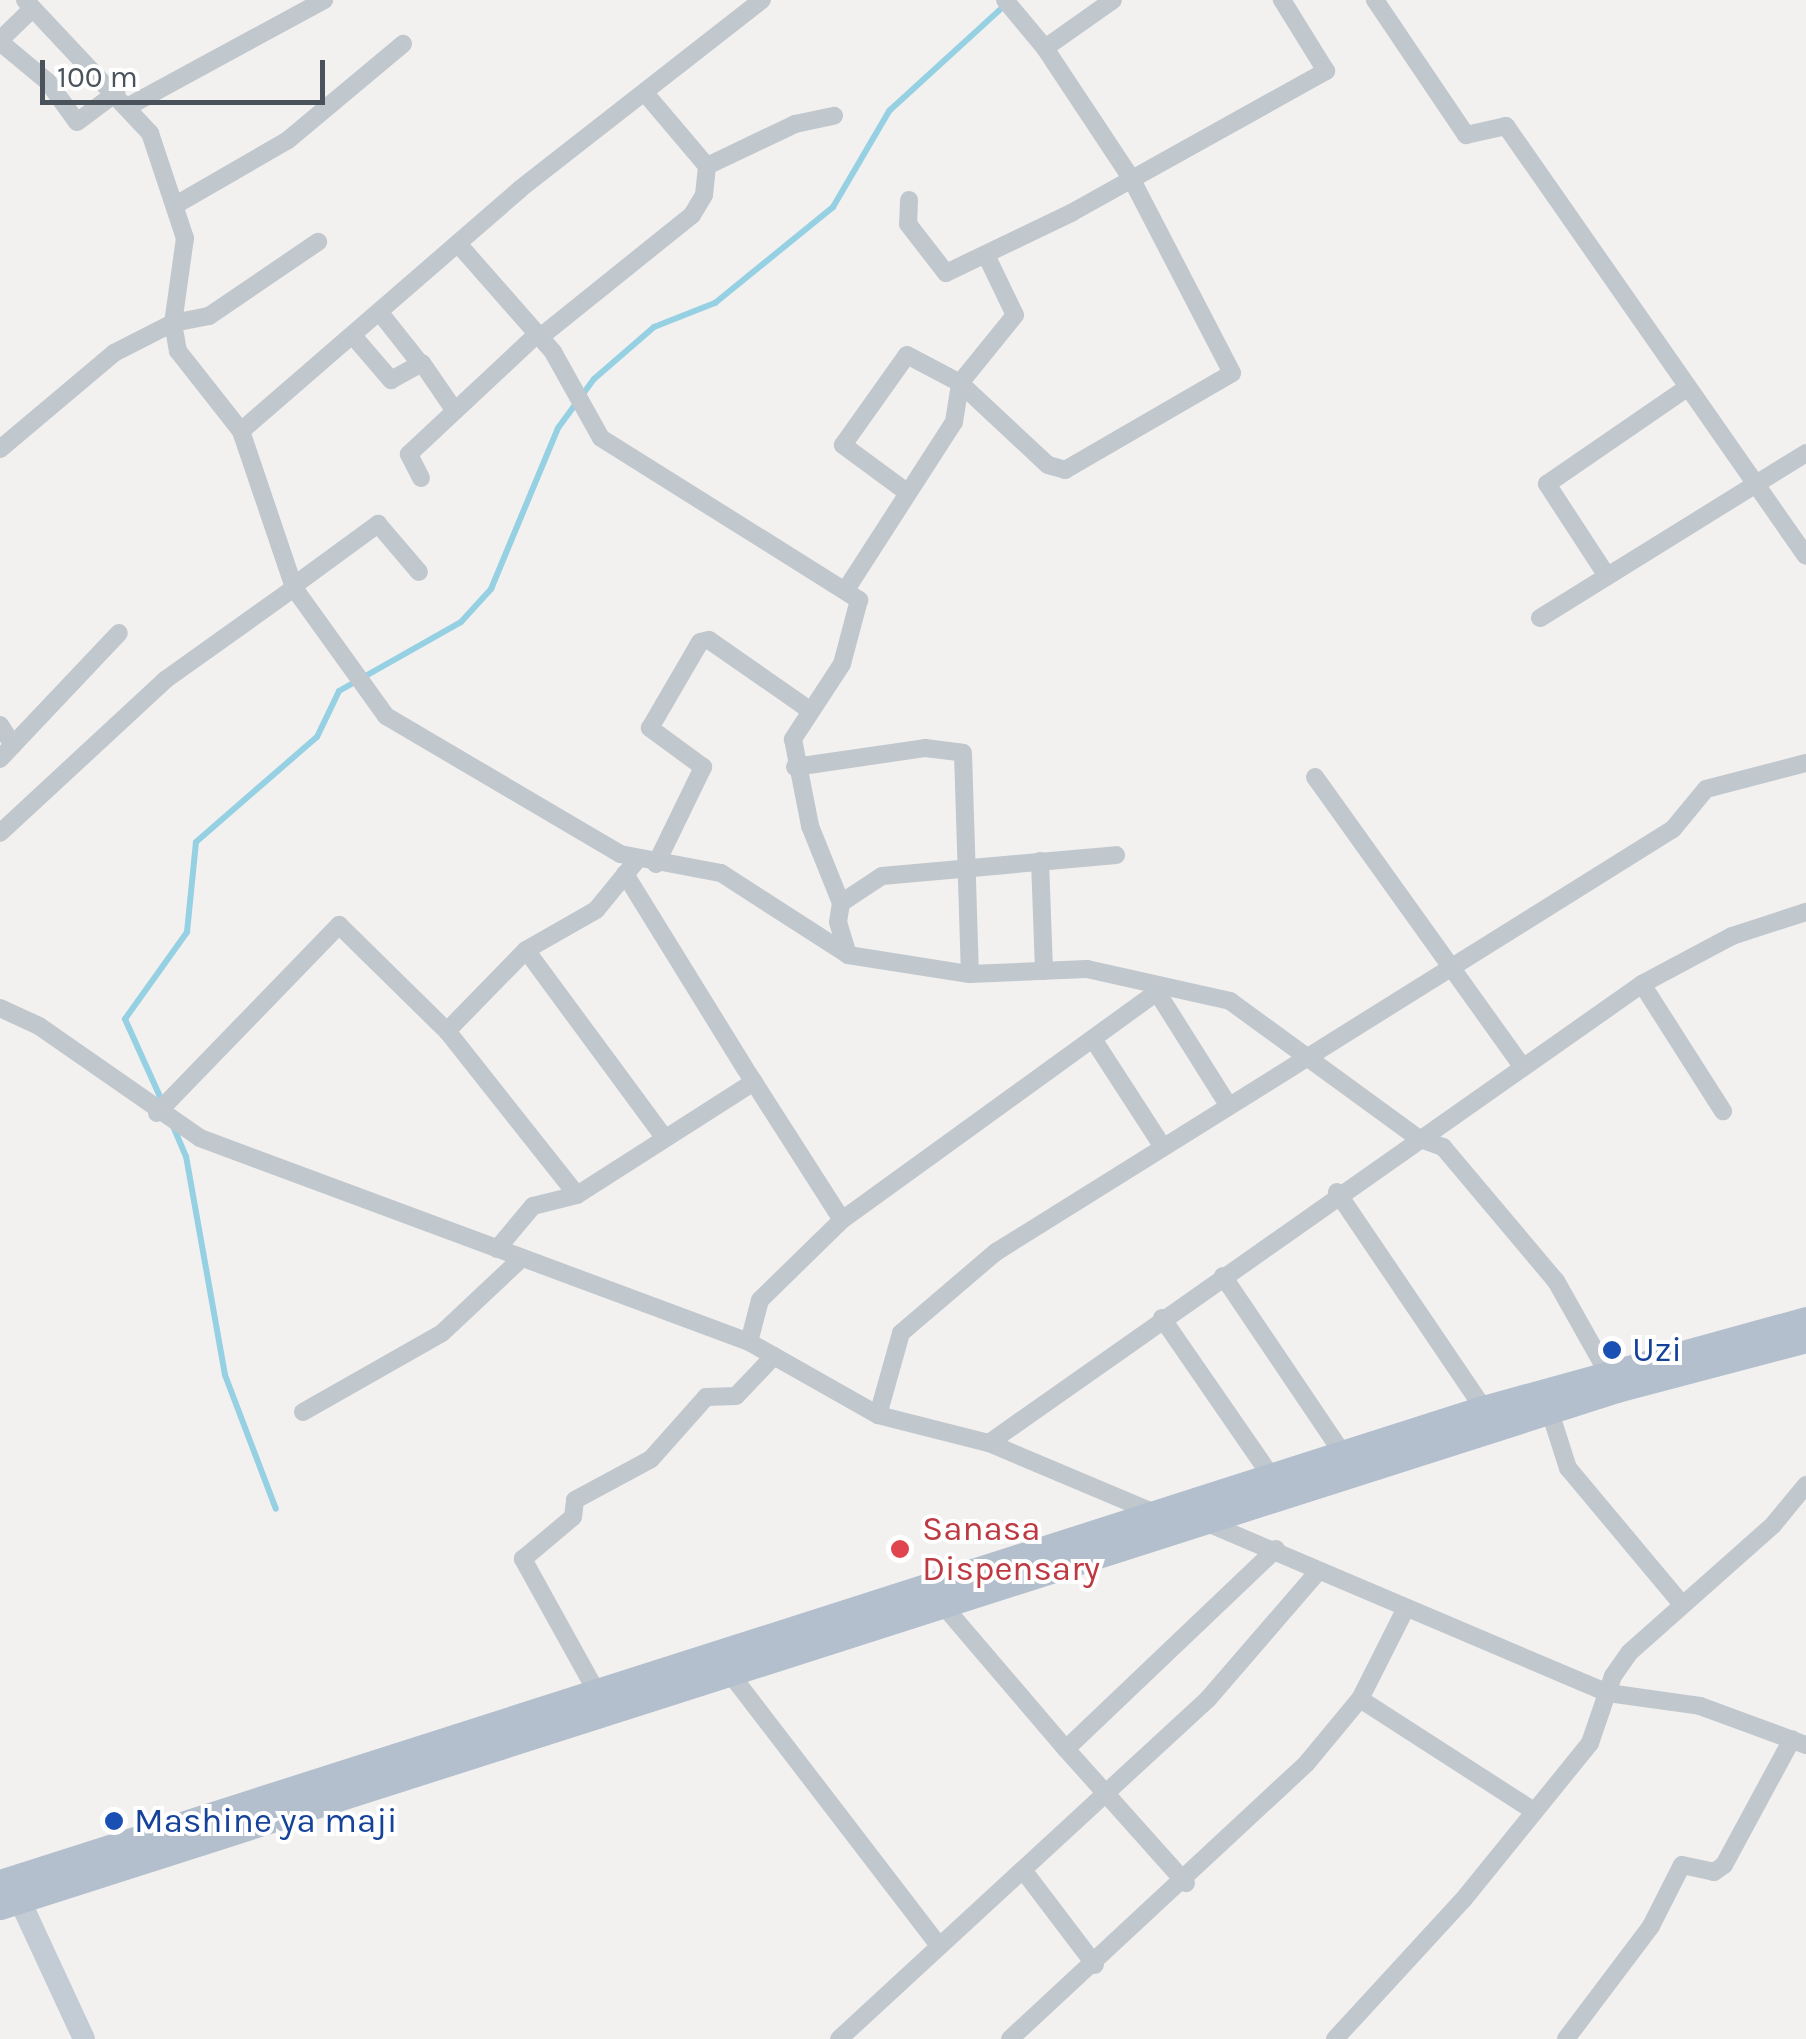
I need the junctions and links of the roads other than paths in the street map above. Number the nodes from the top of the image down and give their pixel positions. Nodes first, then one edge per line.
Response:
1 (324, 0) edge
2 (762, 0) edge
3 (1113, 0) edge
4 (1282, 0) edge
5 (1375, 0) edge
6 (1009, 4) edge
7 (28, 5) edge
8 (289, 8) edge
9 (0, 41) edge
10 (403, 44) dead end
11 (1046, 48) junction
12 (645, 93) junction
13 (122, 99) junction
14 (834, 116) dead end
15 (707, 166) junction
16 (1130, 178) junction
17 (908, 200) dead end
18 (178, 203) junction
19 (318, 242) dead end
20 (460, 246) junction
21 (986, 255) junction
22 (382, 314) junction
23 (173, 323) junction
24 (354, 337) junction
25 (537, 337) junction
26 (419, 362) junction
27 (960, 383) junction
28 (1684, 390) junction
29 (456, 412) junction
30 (240, 431) junction
31 (0, 450) edge
32 (1806, 454) edge
33 (422, 478) dead end
34 (1756, 482) junction
35 (904, 490) junction
36 (1806, 556) edge
37 (419, 572) dead end
38 (1607, 576) junction
39 (295, 586) junction
40 (847, 588) junction
41 (1540, 618) dead end
42 (119, 633) dead end
43 (811, 711) junction
44 (0, 726) edge
45 (7, 752) edge
46 (1806, 763) edge
47 (795, 767) junction
48 (1315, 777) dead end
49 (0, 833) edge
50 (1116, 855) dead end
51 (1040, 861) junction
52 (972, 864) junction
53 (639, 866) junction
54 (841, 903) junction
55 (1806, 912) edge
56 (526, 950) junction
57 (848, 956) junction
58 (1456, 966) junction
59 (1044, 971) junction
60 (970, 974) junction
61 (1642, 984) junction
62 (1160, 989) junction
63 (0, 1008) edge
64 (447, 1031) junction
65 (1093, 1039) junction
66 (1312, 1056) junction
67 (1522, 1066) junction
68 (748, 1075) junction
69 (1227, 1102) junction
70 (1722, 1110) dead end
71 (157, 1112) junction
72 (663, 1136) junction
73 (1418, 1138) junction
74 (1162, 1144) junction
75 (1337, 1192) junction
76 (577, 1195) junction
77 (842, 1220) junction
78 (497, 1249) junction
79 (522, 1258) junction
80 (1223, 1276) junction
81 (1162, 1318) junction
82 (1806, 1319) edge
83 (1806, 1340) edge
84 (749, 1342) junction
85 (774, 1356) junction
86 (1606, 1370) junction
87 (1483, 1408) junction
88 (302, 1412) dead end
89 (1550, 1412) junction
90 (878, 1415) junction
91 (989, 1443) junction
92 (1343, 1454) junction
93 (1271, 1476) junction
94 (1806, 1485) edge
95 (1152, 1513) junction
96 (1211, 1523) junction
97 (1276, 1549) junction
98 (1315, 1574) junction
99 (1680, 1602) junction
100 (942, 1604) junction
101 (1404, 1612) junction
102 (729, 1672) junction
103 (595, 1689) junction
104 (1608, 1694) junction
105 (1360, 1699) junction
106 (1799, 1742) edge
107 (1066, 1749) junction
108 (1104, 1792) junction
109 (1531, 1809) junction
110 (1024, 1870) junction
111 (1186, 1883) junction
112 (7, 1892) edge
113 (938, 1944) junction
114 (1095, 1965) junction
115 (84, 2039) edge
116 (839, 2039) edge
117 (1010, 2039) edge
118 (1335, 2039) edge
119 (1566, 2039) edge

1 - 8 street
2 - 12 street
3 - 11 street
4 - 16 street
5 - 28 street
6 - 11 street
7 - 9 street
7 - 13 street
8 - 13 street
9 - 13 street
10 - 18 street
11 - 16 street
12 - 15 street
12 - 20 street
13 - 18 street
14 - 15 street
15 - 25 street
16 - 21 street
16 - 27 street
17 - 21 street
18 - 23 street
19 - 23 street
20 - 22 street
20 - 25 street
21 - 27 street
22 - 24 street
22 - 26 street
23 - 30 street
23 - 31 street
24 - 26 street
24 - 30 street
25 - 29 street
25 - 40 street
26 - 29 street
27 - 35 street
27 - 35 street
28 - 34 street
28 - 38 street
29 - 33 street
30 - 39 street
32 - 34 street
34 - 36 street
34 - 38 street
35 - 40 street
37 - 39 street
38 - 41 street
39 - 49 street
39 - 53 street
40 - 43 street
42 - 45 street
43 - 47 street
43 - 53 street
44 - 45 street
46 - 58 street
47 - 52 street
47 - 54 street
48 - 58 street
50 - 51 street
51 - 52 street
51 - 59 street
52 - 54 street
52 - 60 street
53 - 56 street
53 - 57 street
53 - 68 street
54 - 57 street
55 - 61 street
56 - 64 street
56 - 72 street
57 - 60 street
58 - 66 street
58 - 67 street
59 - 60 street
59 - 62 street
61 - 67 street
61 - 70 street
62 - 65 street
62 - 66 street
62 - 69 street
63 - 71 street
64 - 71 street
64 - 76 street
65 - 74 street
65 - 77 street
66 - 69 street
66 - 73 street
67 - 73 street
68 - 72 street
68 - 77 street
69 - 74 street
71 - 78 street
72 - 76 street
73 - 75 street
73 - 86 street
74 - 90 street
75 - 80 street
75 - 87 street
76 - 78 street
77 - 84 street
78 - 79 street
79 - 84 street
79 - 88 street
80 - 81 street
80 - 92 street
81 - 91 street
81 - 93 street
82 - 86 main road
83 - 89 main road
84 - 85 street
85 - 90 street
85 - 103 street
86 - 87 main road
87 - 92 main road
89 - 96 main road
89 - 99 street
90 - 91 street
91 - 95 street
92 - 93 main road
93 - 95 main road
94 - 99 street
95 - 96 street
95 - 103 main road
96 - 97 street
96 - 100 main road
97 - 98 street
97 - 107 street
98 - 101 street
98 - 108 street
99 - 104 street
100 - 102 main road
100 - 107 street
101 - 104 street
101 - 105 street
102 - 112 main road
102 - 113 street
103 - 112 main road
104 - 106 street
104 - 109 street
105 - 109 street
105 - 111 street
106 - 119 street
107 - 108 street
108 - 110 street
108 - 111 street
109 - 118 street
110 - 113 street
110 - 114 street
111 - 114 street
112 - 115 street
113 - 116 street
114 - 117 street

